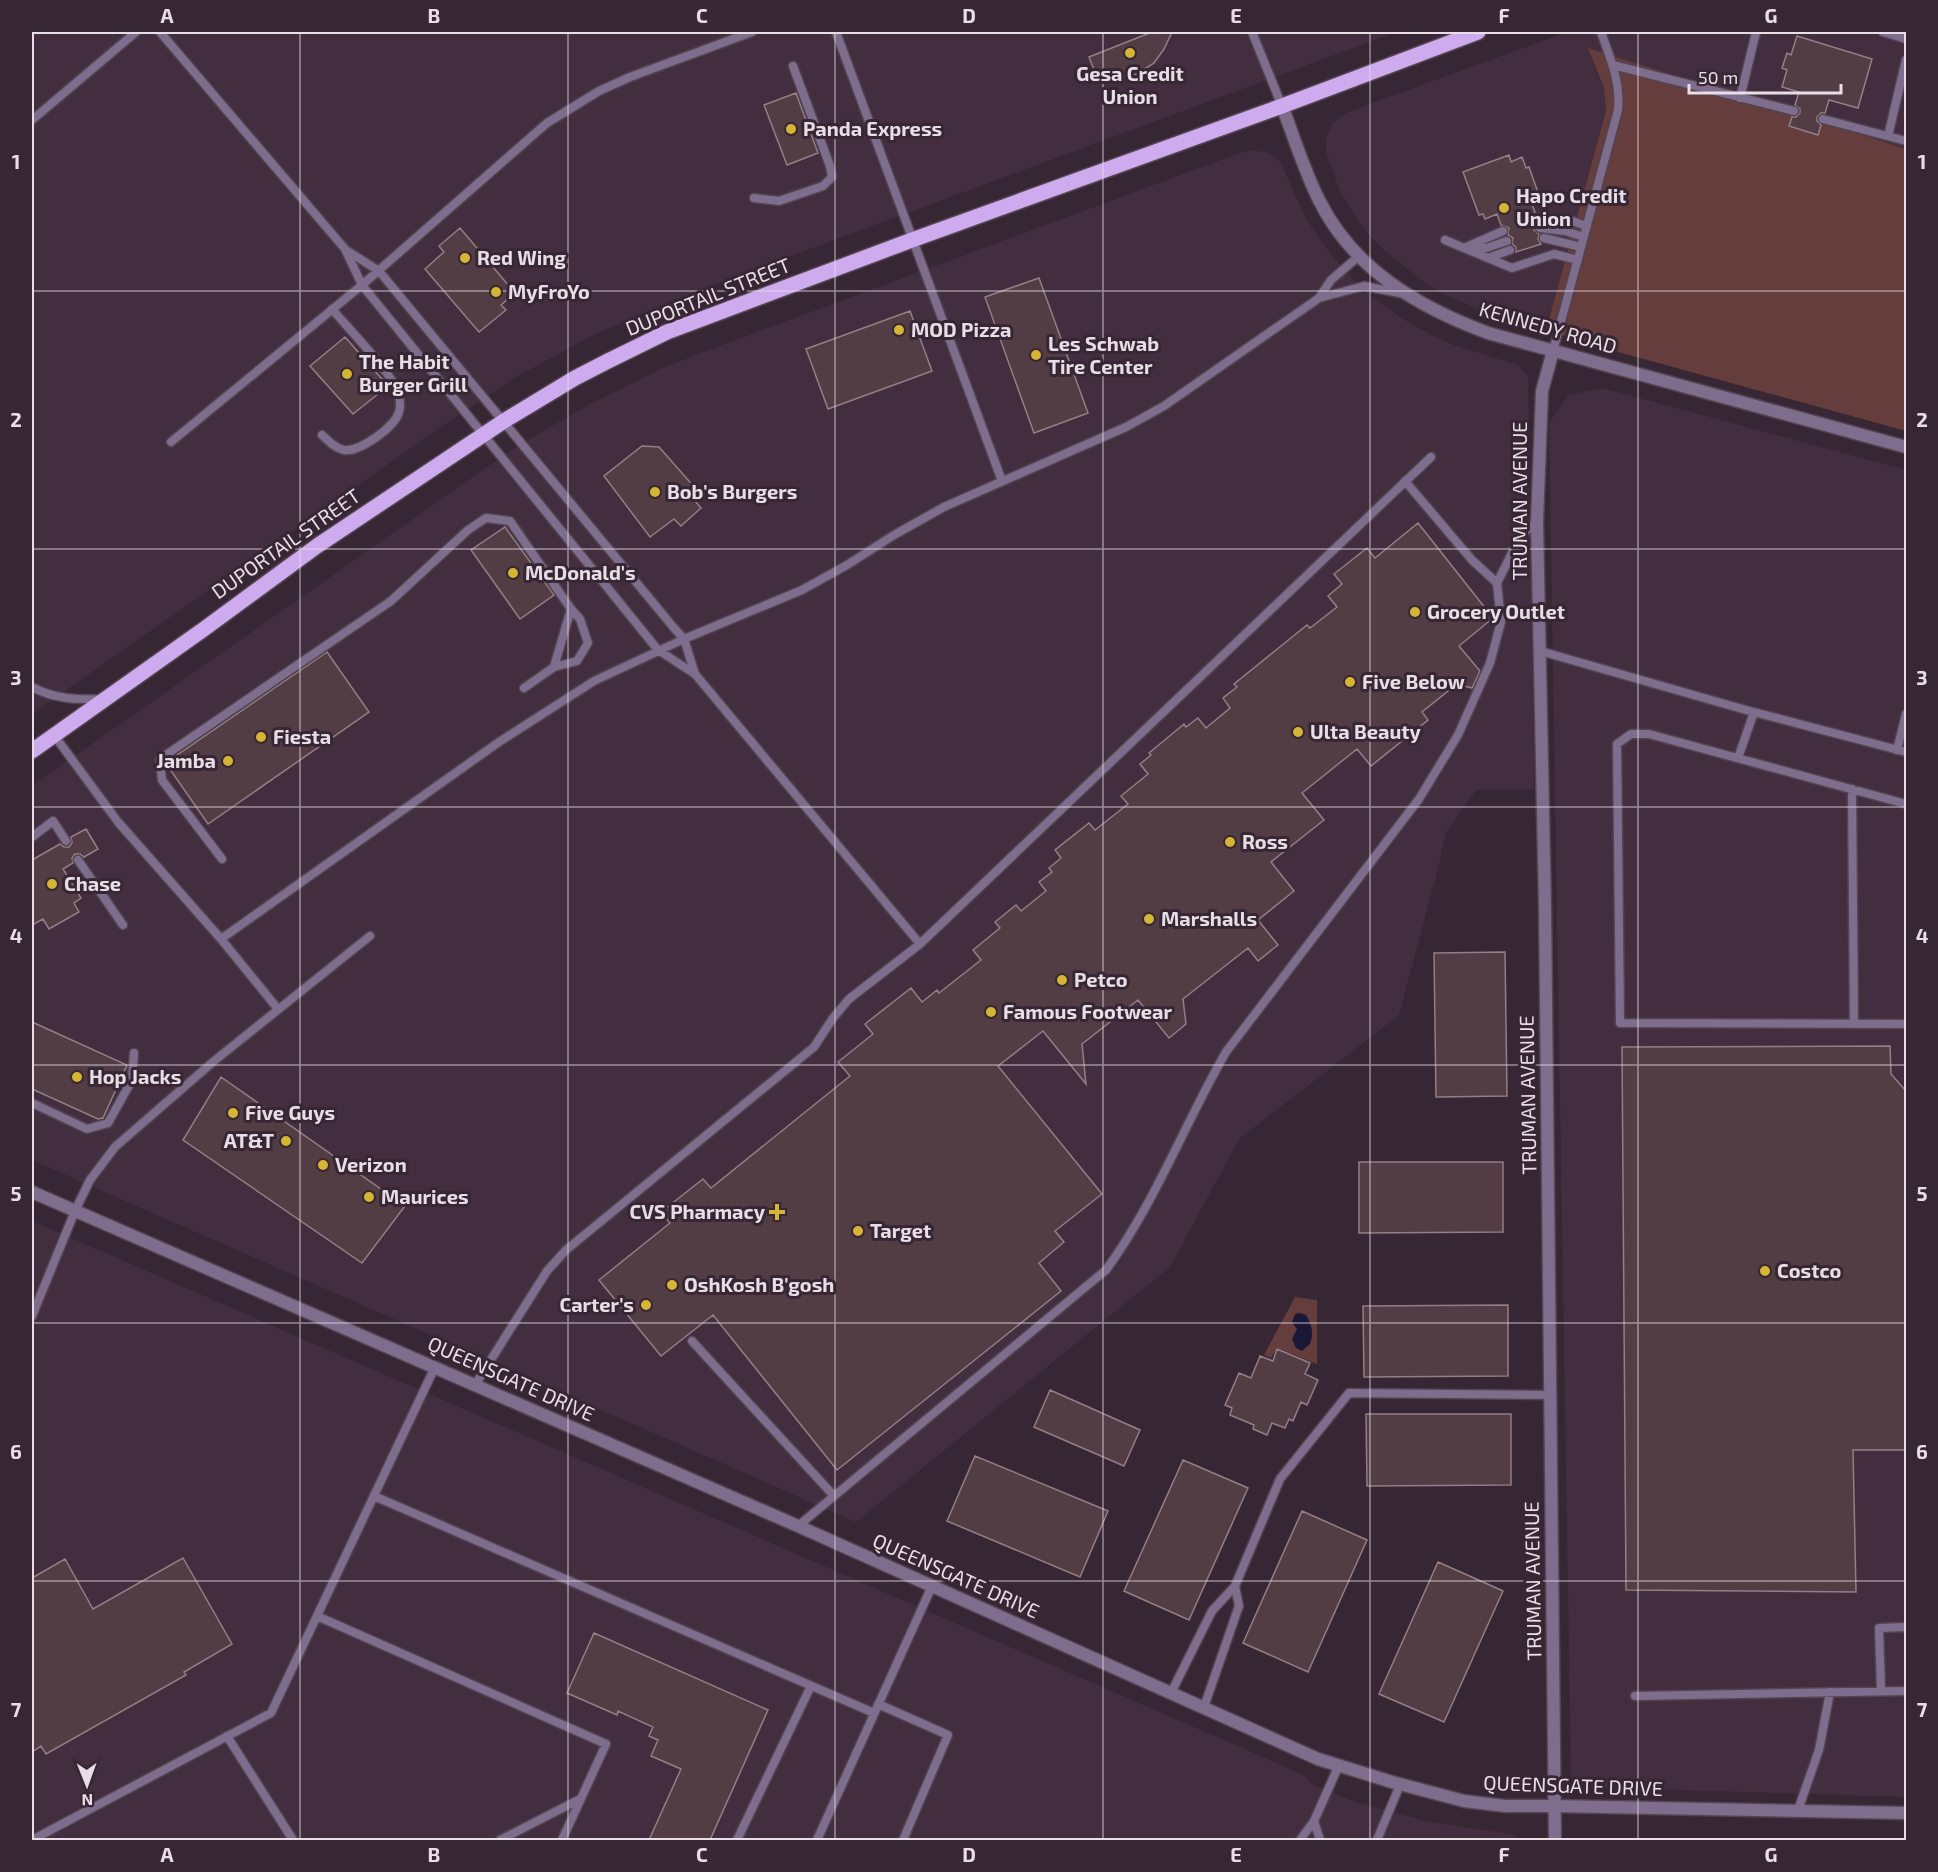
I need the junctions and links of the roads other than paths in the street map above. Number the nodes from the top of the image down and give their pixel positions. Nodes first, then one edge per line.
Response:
1 (136, 32) edge
2 (160, 32) edge
3 (752, 32) edge
4 (836, 32) edge
5 (1252, 32) edge
6 (1478, 32) edge
7 (1601, 32) edge
8 (1756, 32) edge
9 (1882, 32) edge
10 (1906, 39) edge
11 (1906, 60) edge
12 (1613, 64) junction
13 (793, 66) dead end
14 (1740, 98) junction
15 (1282, 106) junction
16 (1794, 111) dead end
17 (1823, 119) dead end
18 (32, 120) edge
19 (1888, 136) junction
20 (1906, 141) edge
21 (754, 198) dead end
22 (1537, 218) dead end
23 (1587, 226) junction
24 (1540, 228) dead end
25 (1503, 231) dead end
26 (1584, 237) junction
27 (1544, 238) dead end
28 (912, 240) junction
29 (1445, 240) dead end
30 (1507, 241) dead end
31 (1581, 247) junction
32 (1464, 248) junction
33 (345, 249) junction
34 (1510, 250) dead end
35 (1359, 256) junction
36 (1488, 258) junction
37 (1578, 260) junction
38 (379, 270) junction
39 (362, 285) junction
40 (1406, 295) junction
41 (1319, 298) junction
42 (332, 309) junction
43 (1553, 351) junction
44 (504, 421) junction
45 (322, 435) dead end
46 (483, 435) junction
47 (171, 442) dead end
48 (1906, 447) edge
49 (1431, 457) dead end
50 (1002, 481) junction
51 (1405, 481) junction
52 (1537, 522) junction
53 (1497, 583) junction
54 (571, 609) junction
55 (684, 639) junction
56 (658, 650) junction
57 (1540, 651) junction
58 (554, 667) junction
59 (695, 674) junction
60 (32, 687) edge
61 (524, 688) dead end
62 (104, 699) junction
63 (1754, 712) junction
64 (1906, 714) edge
65 (54, 735) junction
66 (32, 751) edge
67 (1902, 751) edge
68 (1738, 758) junction
69 (1852, 789) junction
70 (1906, 804) edge
71 (32, 837) edge
72 (66, 840) dead end
73 (222, 859) dead end
74 (78, 860) dead end
75 (123, 926) dead end
76 (370, 936) dead end
77 (221, 939) junction
78 (920, 944) junction
79 (278, 1009) junction
80 (1854, 1024) junction
81 (1906, 1024) edge
82 (134, 1053) dead end
83 (32, 1103) edge
84 (32, 1191) edge
85 (75, 1211) junction
86 (35, 1295) edge
87 (32, 1316) edge
88 (692, 1341) dead end
89 (435, 1367) junction
90 (475, 1385) junction
91 (1550, 1395) junction
92 (374, 1496) junction
93 (834, 1496) junction
94 (798, 1526) junction
95 (932, 1586) junction
96 (1235, 1586) junction
97 (317, 1616) junction
98 (1906, 1627) edge
99 (811, 1686) junction
100 (1881, 1691) junction
101 (1906, 1691) edge
102 (1830, 1692) junction
103 (1171, 1693) junction
104 (1635, 1696) dead end
105 (878, 1704) junction
106 (1204, 1707) junction
107 (874, 1713) junction
108 (227, 1736) junction
109 (1339, 1765) junction
110 (1400, 1785) junction
111 (581, 1799) junction
112 (1554, 1806) junction
113 (1798, 1810) junction
114 (1906, 1813) edge
115 (1314, 1821) junction
116 (32, 1840) edge
117 (293, 1840) edge
118 (500, 1840) edge
119 (561, 1840) edge
120 (737, 1840) edge
121 (817, 1840) edge
122 (903, 1840) edge
123 (1300, 1840) edge
124 (1320, 1840) edge
125 (1377, 1840) edge
126 (1555, 1840) edge

1 - 18 lane
2 - 33 lane
3 - 38 lane
4 - 28 lane
5 - 15 lane
6 - 15 main road, DUPORTAIL STREET
7 - 12 lane
8 - 14 lane
9 - 10 lane
11 - 19 lane
12 - 14 lane
12 - 23 lane
13 - 21 lane
14 - 16 lane
15 - 28 main road, DUPORTAIL STREET
15 - 35 street, KENNEDY ROAD
17 - 19 lane
19 - 20 lane
22 - 23 lane
23 - 26 lane
24 - 26 lane
25 - 32 lane
26 - 31 lane
27 - 31 lane
28 - 44 main road, DUPORTAIL STREET
28 - 50 lane
29 - 32 lane
30 - 32 lane
31 - 37 lane
32 - 36 lane
33 - 38 lane
33 - 39 lane
34 - 36 lane
35 - 40 street, KENNEDY ROAD
35 - 41 lane
36 - 37 lane
37 - 43 lane
38 - 39 lane
38 - 44 lane
39 - 42 lane
39 - 46 lane
40 - 41 lane
40 - 43 street, KENNEDY ROAD
41 - 50 lane
42 - 45 lane
42 - 47 lane
43 - 48 street, KENNEDY ROAD
43 - 52 street, TRUMAN AVENUE
44 - 46 main road, DUPORTAIL STREET
44 - 55 lane
46 - 56 lane
46 - 62 main road, DUPORTAIL STREET
49 - 51 lane
50 - 55 lane
51 - 53 lane
51 - 78 lane
52 - 53 lane
52 - 57 street, TRUMAN AVENUE
53 - 93 lane
54 - 58 lane
54 - 58 lane
54 - 73 lane
55 - 56 lane
55 - 59 lane
56 - 59 lane
56 - 77 lane
57 - 63 lane
57 - 91 street, TRUMAN AVENUE
58 - 61 lane
59 - 78 lane
60 - 62 lane
62 - 65 main road, DUPORTAIL STREET
63 - 67 lane
63 - 68 lane
64 - 67 lane
65 - 66 main road, DUPORTAIL STREET
65 - 77 lane
68 - 69 lane
68 - 80 lane
69 - 70 lane
69 - 80 lane
71 - 72 lane
74 - 75 lane
76 - 79 lane
77 - 79 lane
78 - 90 lane
79 - 85 lane
80 - 81 lane
82 - 83 lane
84 - 85 street, QUEENSGATE DRIVE
85 - 86 lane
85 - 89 street, QUEENSGATE DRIVE
86 - 87 lane
88 - 93 lane
89 - 90 street, QUEENSGATE DRIVE
89 - 92 lane
90 - 94 street, QUEENSGATE DRIVE
91 - 96 lane
91 - 112 street, TRUMAN AVENUE
92 - 97 lane
92 - 99 lane
93 - 94 lane
94 - 95 street, QUEENSGATE DRIVE
95 - 103 street, QUEENSGATE DRIVE
95 - 105 lane
96 - 103 lane
96 - 106 lane
97 - 108 lane
97 - 111 lane
98 - 100 lane
99 - 107 lane
99 - 120 lane
100 - 101 lane
100 - 102 lane
102 - 104 lane
102 - 113 lane
103 - 106 street, QUEENSGATE DRIVE
105 - 107 lane
105 - 122 lane
106 - 109 street, QUEENSGATE DRIVE
107 - 121 lane
108 - 116 lane
108 - 117 lane
109 - 110 street, QUEENSGATE DRIVE
109 - 115 lane
110 - 112 street, QUEENSGATE DRIVE
110 - 125 lane
111 - 118 lane
111 - 119 lane
112 - 113 street, QUEENSGATE DRIVE
112 - 126 street, TRUMAN AVENUE
113 - 114 street, QUEENSGATE DRIVE
115 - 123 lane
115 - 124 lane

